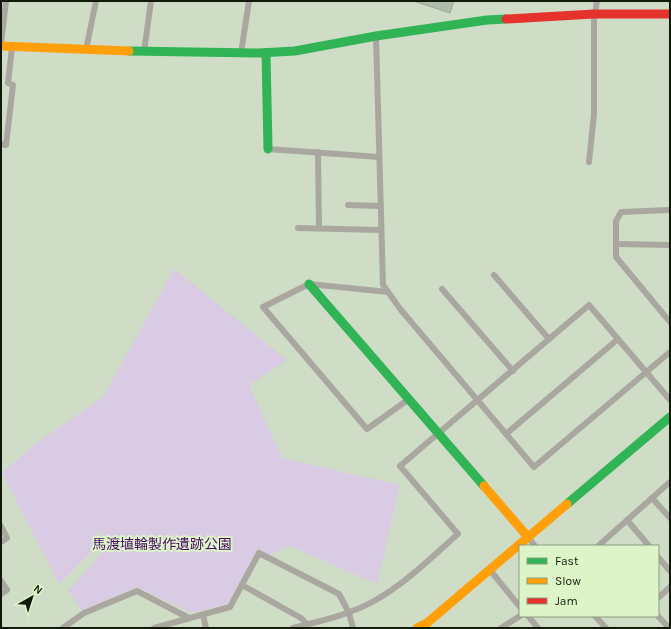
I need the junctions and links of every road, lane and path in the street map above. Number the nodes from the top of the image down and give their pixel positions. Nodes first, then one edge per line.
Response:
1 (6, 1) edge
2 (96, 1) edge
3 (151, 1) edge
4 (249, 1) edge
5 (597, 1) edge
6 (594, 14) junction
7 (670, 14) edge
8 (376, 36) junction
9 (1, 45) edge
10 (12, 47) junction
11 (86, 50) junction
12 (144, 52) junction
13 (240, 53) junction
14 (266, 53) junction
15 (1, 144) edge
16 (268, 149) joint
17 (318, 152) junction
18 (379, 157) junction
19 (589, 162) dead end
20 (348, 205) dead end
21 (380, 206) junction
22 (670, 210) edge
23 (298, 228) dead end
24 (320, 228) junction
25 (381, 230) junction
26 (616, 244) junction
27 (669, 246) edge
28 (494, 275) dead end
29 (309, 284) junction
30 (442, 290) dead end
31 (388, 292) junction
32 (670, 322) edge
33 (549, 339) junction
34 (618, 339) junction
35 (670, 352) edge
36 (512, 370) junction
37 (647, 372) junction
38 (409, 399) junction
39 (670, 400) edge
40 (477, 401) junction
41 (670, 417) edge
42 (438, 432) junction
43 (506, 434) junction
44 (670, 482) edge
45 (652, 498) junction
46 (670, 518) edge
47 (627, 520) junction
48 (1, 526) edge
49 (528, 537) junction
50 (1, 542) edge
51 (534, 545) edge
52 (599, 545) edge
53 (648, 545) edge
54 (659, 558) edge
55 (490, 570) junction
56 (670, 571) edge
57 (1, 581) edge
58 (242, 585) junction
59 (670, 587) edge
60 (1, 594) edge
61 (659, 597) edge
62 (519, 606) edge
63 (349, 613) junction
64 (203, 615) junction
65 (519, 617) edge
66 (529, 617) edge
67 (596, 617) edge
68 (659, 617) edge
69 (189, 618) junction
70 (307, 624) junction
71 (68, 627) edge
72 (154, 628) edge
73 (206, 628) edge
74 (293, 628) edge
75 (353, 628) edge
76 (417, 628) edge
77 (501, 628) edge
78 (538, 628) edge
79 (606, 628) edge
80 (668, 628) edge

1 - 9 street
2 - 11 street
3 - 12 street
4 - 13 street
5 - 6 street
6 - 7 street
6 - 8 street
6 - 19 street
8 - 14 street
8 - 18 street
9 - 10 street
10 - 11 street
10 - 15 street
11 - 12 street
12 - 13 street
13 - 14 street
14 - 16 street
16 - 17 street
17 - 18 street
17 - 24 street
18 - 21 street
20 - 21 street
21 - 25 street
22 - 26 street
23 - 24 street
24 - 25 street
25 - 31 street
26 - 27 street
26 - 32 street
28 - 33 street
29 - 31 street
29 - 38 street
29 - 38 street
30 - 36 street
31 - 40 street
33 - 34 street
33 - 36 street
34 - 37 street
34 - 43 street
35 - 37 street
36 - 40 street
37 - 39 street
37 - 43 street
38 - 42 street
40 - 42 street
40 - 43 street
41 - 49 street
42 - 49 street
42 - 63 street
44 - 45 street
45 - 46 street
45 - 47 street
47 - 52 street
47 - 53 street
48 - 50 street
49 - 51 street
49 - 55 street
54 - 56 street
55 - 62 street
55 - 76 street
57 - 60 street
58 - 63 street
58 - 64 street
58 - 70 street
59 - 61 street
63 - 70 street
63 - 75 street
64 - 69 street
64 - 73 street
65 - 77 street
66 - 78 street
67 - 79 street
68 - 80 street
69 - 71 street
69 - 72 street
70 - 74 street

